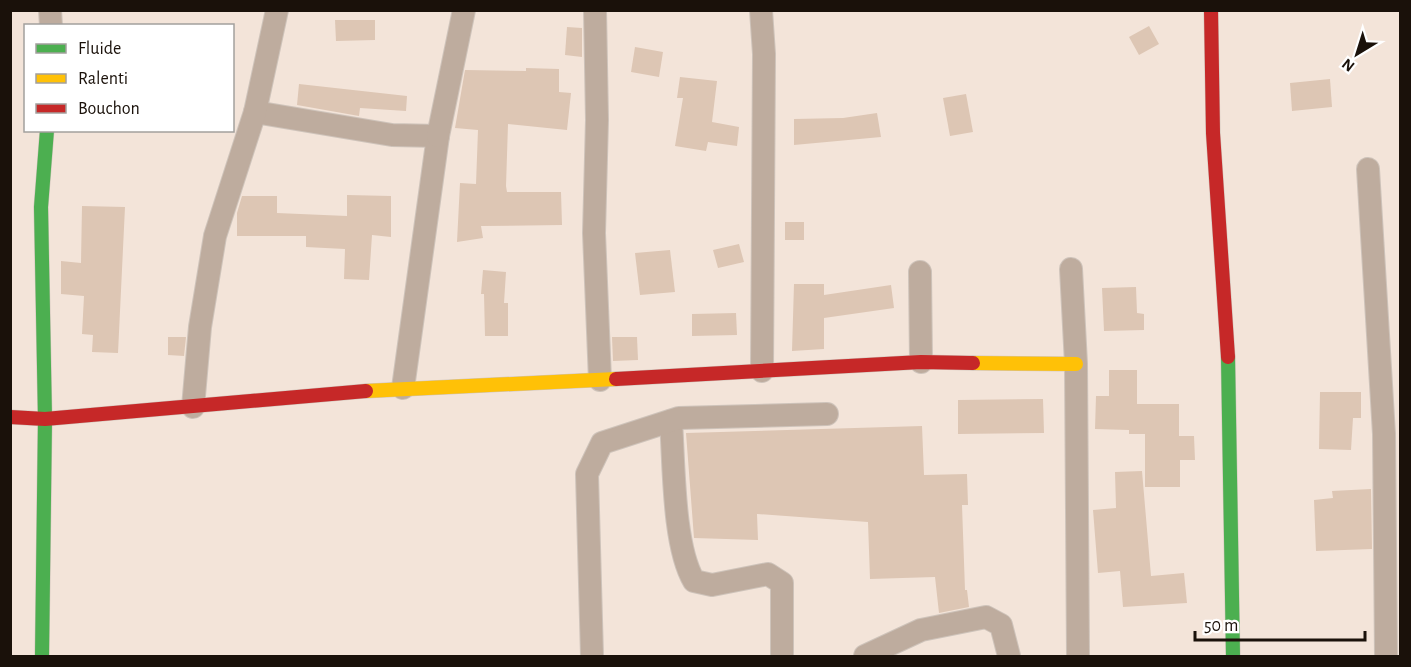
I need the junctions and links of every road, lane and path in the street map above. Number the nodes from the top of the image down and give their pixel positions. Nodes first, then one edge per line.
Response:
1 (277, 10) edge
2 (464, 10) edge
3 (595, 10) edge
4 (761, 10) edge
5 (1211, 10) edge
6 (255, 112) junction
7 (47, 132) edge
8 (438, 136) junction
9 (1368, 169) dead end
10 (1071, 268) dead end
11 (920, 272) dead end
12 (921, 362) junction
13 (1076, 364) junction
14 (762, 371) junction
15 (600, 380) junction
16 (403, 388) junction
17 (193, 408) junction
18 (827, 414) dead end
19 (10, 417) edge
20 (45, 419) junction
21 (671, 421) junction
22 (42, 657) edge
23 (592, 657) edge
24 (782, 657) edge
25 (865, 657) edge
26 (1009, 657) edge
27 (1078, 657) edge
28 (1233, 657) edge
29 (1386, 657) edge

1 - 6 street
2 - 8 street
3 - 15 street
4 - 14 street
5 - 28 street
6 - 8 street
6 - 17 street
7 - 20 street
8 - 16 street
9 - 29 street
10 - 13 street
11 - 12 street
12 - 13 street
12 - 14 street
13 - 27 street
14 - 15 street
15 - 16 street
16 - 17 street
17 - 20 street
18 - 21 street
19 - 20 street
20 - 22 street
21 - 23 street
21 - 24 street
25 - 26 street

